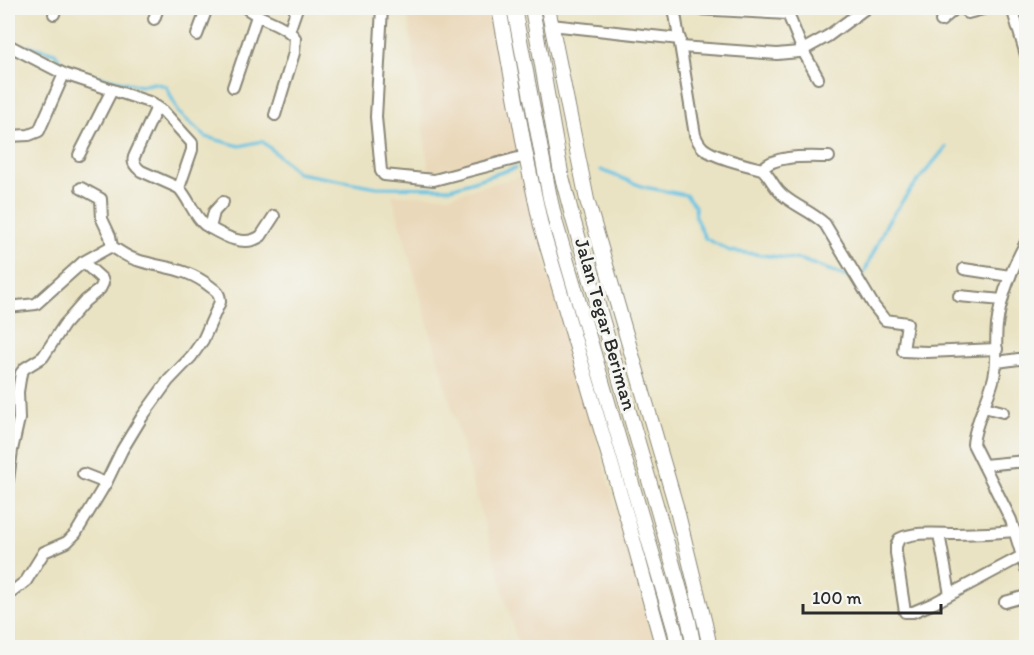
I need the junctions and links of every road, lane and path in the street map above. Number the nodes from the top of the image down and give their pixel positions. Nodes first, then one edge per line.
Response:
1 (158, 8) edge
2 (207, 8) edge
3 (246, 8) edge
4 (297, 8) edge
5 (382, 8) edge
6 (499, 8) edge
7 (514, 8) edge
8 (532, 8) edge
9 (548, 8) edge
10 (676, 8) edge
11 (866, 8) edge
12 (956, 8) edge
13 (963, 8) edge
14 (987, 8) edge
15 (1011, 8) edge
16 (257, 16) junction
17 (154, 19) dead end
18 (941, 21) dead end
19 (551, 25) junction
20 (289, 31) junction
21 (197, 34) dead end
22 (681, 43) junction
23 (8, 45) edge
24 (803, 51) junction
25 (1026, 55) edge
26 (64, 74) junction
27 (818, 78) dead end
28 (233, 87) dead end
29 (112, 90) junction
30 (157, 107) junction
31 (275, 115) dead end
32 (8, 136) edge
33 (79, 155) dead end
34 (526, 156) junction
35 (829, 157) dead end
36 (762, 169) junction
37 (81, 188) dead end
38 (178, 188) junction
39 (223, 202) dead end
40 (274, 216) dead end
41 (573, 219) junction
42 (556, 224) junction
43 (210, 228) junction
44 (1026, 242) edge
45 (112, 247) junction
46 (83, 262) junction
47 (964, 269) dead end
48 (1010, 276) junction
49 (959, 296) dead end
50 (1002, 300) junction
51 (8, 307) edge
52 (997, 349) junction
53 (1026, 358) edge
54 (997, 362) junction
55 (984, 407) junction
56 (1003, 412) dead end
57 (11, 440) edge
58 (1026, 461) edge
59 (984, 465) junction
60 (83, 474) dead end
61 (8, 480) edge
62 (106, 483) junction
63 (1015, 531) junction
64 (939, 534) junction
65 (1022, 556) junction
66 (1026, 568) edge
67 (950, 594) junction
68 (8, 595) edge
69 (1026, 596) edge
70 (1005, 602) dead end
71 (663, 648) edge
72 (678, 648) edge
73 (694, 648) edge
74 (710, 648) edge

1 - 17 street
2 - 21 street
3 - 16 street
4 - 20 street
5 - 34 street
6 - 34 main road, Jalan Tegar Beriman
7 - 42 main road, Jalan Tegar Beriman
8 - 41 main road, Jalan Tegar Beriman
9 - 19 main road, Jalan Tegar Beriman
10 - 22 street
10 - 24 street
11 - 24 street
12 - 18 street
13 - 14 street
15 - 25 street
16 - 20 street
16 - 28 street
19 - 22 street
19 - 74 main road, Jalan Tegar Beriman
20 - 31 street
22 - 24 street
22 - 36 street
23 - 26 street
24 - 27 street
26 - 29 street
26 - 32 street
29 - 30 street
29 - 33 street
30 - 38 street
30 - 38 street
34 - 71 main road, Jalan Tegar Beriman
35 - 36 street
36 - 52 street
37 - 45 street
38 - 43 street
39 - 43 street
40 - 43 street
41 - 42 main road
41 - 73 main road, Jalan Tegar Beriman
42 - 72 main road, Jalan Tegar Beriman
44 - 48 street
45 - 46 street
45 - 62 street
46 - 51 street
46 - 57 street
47 - 48 street
48 - 50 street
49 - 50 street
50 - 52 street
52 - 54 street
53 - 54 street
54 - 55 street
55 - 56 street
55 - 59 street
57 - 61 street
58 - 59 street
59 - 63 street
60 - 62 street
62 - 68 street
63 - 64 street
63 - 65 street
64 - 67 street
64 - 67 street
65 - 66 street
65 - 67 street
69 - 70 street

